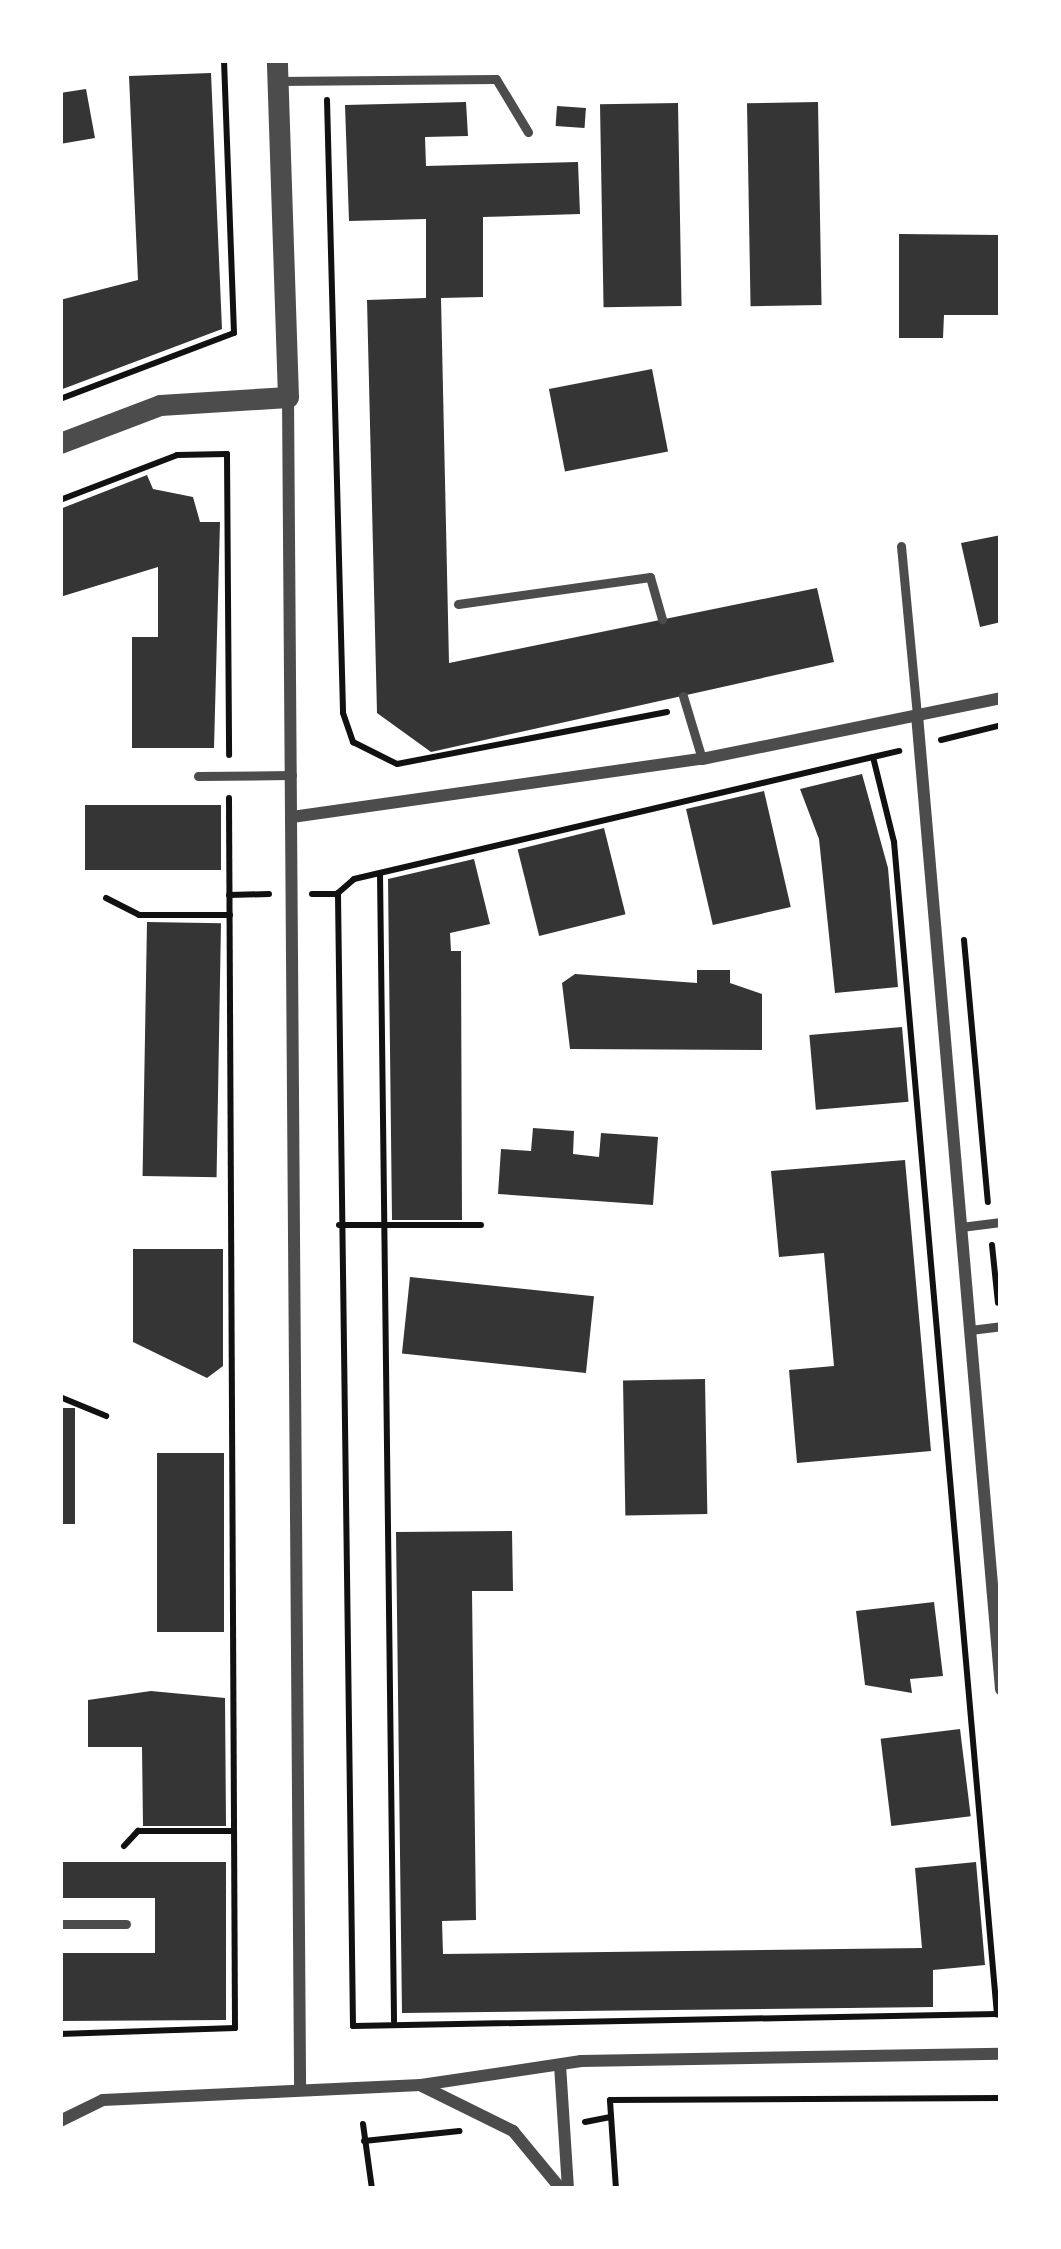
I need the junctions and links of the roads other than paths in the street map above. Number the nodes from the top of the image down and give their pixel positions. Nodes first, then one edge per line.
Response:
1 (277, 70) edge
2 (528, 132) dead end
3 (288, 397) junction
4 (60, 443) edge
5 (901, 546) dead end
6 (458, 604) dead end
7 (662, 620) dead end
8 (1001, 698) edge
9 (685, 702) road end
10 (916, 715) junction
11 (702, 759) junction
12 (198, 776) dead end
13 (292, 776) junction
14 (292, 817) junction
15 (996, 1223) edge
16 (961, 1227) junction
17 (1000, 1326) edge
18 (970, 1330) junction
19 (1001, 1504) edge
20 (985, 1505) junction
21 (1001, 1689) edge
22 (60, 1924) edge
23 (126, 1924) dead end
24 (1001, 2054) edge
25 (560, 2065) junction
26 (421, 2086) junction
27 (300, 2088) junction
28 (60, 2121) edge
29 (564, 2189) edge

1 - 2 lane
1 - 3 street
3 - 4 street
3 - 13 street
5 - 10 lane
6 - 7 lane
8 - 10 street
9 - 11 lane
10 - 11 street
10 - 16 street
11 - 14 street
12 - 13 lane
13 - 14 street
14 - 27 street
15 - 16 lane
16 - 18 street
17 - 18 lane
18 - 20 street
19 - 20 street
20 - 21 street
22 - 23 lane
24 - 25 street
25 - 26 street
25 - 29 street
26 - 27 street
26 - 29 street
27 - 28 street

